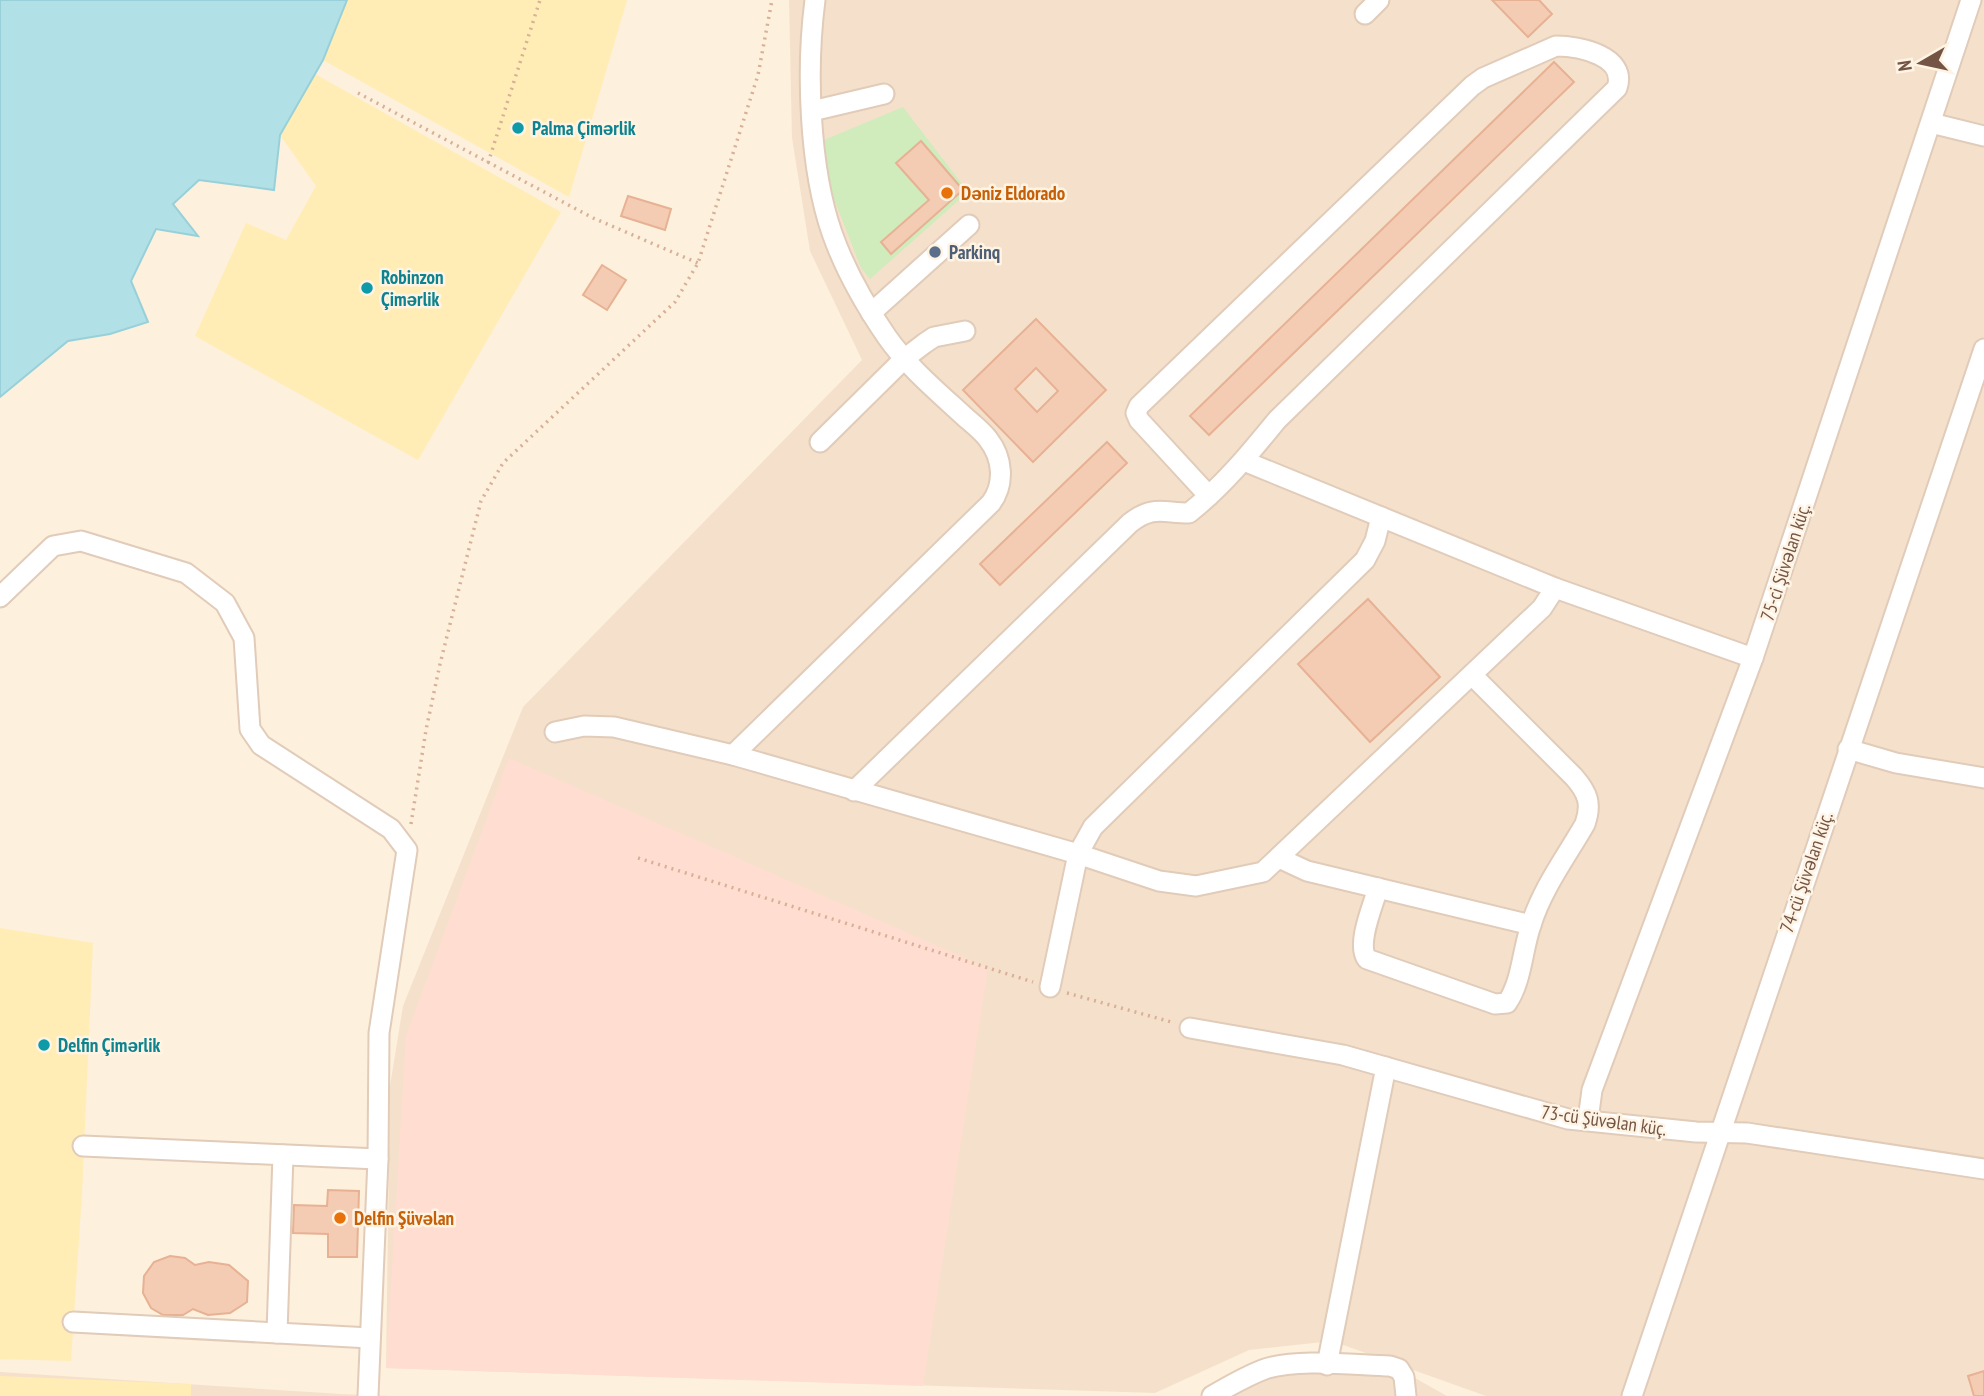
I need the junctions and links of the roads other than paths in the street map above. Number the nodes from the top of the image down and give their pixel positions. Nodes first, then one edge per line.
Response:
1 (814, 0) edge
2 (1971, 0) edge
3 (884, 94) dead end
4 (813, 111) junction
5 (1931, 123) junction
6 (1984, 136) edge
7 (969, 225) dead end
8 (871, 313) junction
9 (965, 331) dead end
10 (1984, 349) edge
11 (904, 359) junction
12 (820, 442) dead end
13 (1244, 461) junction
14 (1209, 496) junction
15 (1381, 517) junction
16 (1555, 588) junction
17 (0, 597) edge
18 (1753, 658) junction
19 (1472, 675) junction
20 (555, 732) dead end
21 (1847, 750) junction
22 (733, 755) junction
23 (1984, 778) edge
24 (854, 791) junction
25 (1078, 854) junction
26 (1279, 858) junction
27 (1378, 888) junction
28 (1531, 925) junction
29 (1050, 988) road end
30 (1190, 1028) road end
31 (1386, 1067) junction
32 (1588, 1120) junction
33 (1719, 1132) junction
34 (83, 1146) dead end
35 (283, 1155) junction
36 (378, 1159) junction
37 (1984, 1170) edge
38 (73, 1322) dead end
39 (277, 1333) junction
40 (370, 1338) junction
41 (1327, 1365) junction
42 (368, 1396) edge
43 (1212, 1396) edge
44 (1406, 1396) edge
45 (1632, 1396) edge

1 - 4 street
2 - 5 street, 75-ci Şüvəlan küç.
3 - 4 street
4 - 8 street
5 - 6 street
5 - 18 street, 75-ci Şüvəlan küç.
7 - 8 street
8 - 11 street
9 - 11 street
10 - 21 street, 74-cü Şüvəlan küç.
11 - 12 street
11 - 22 street
13 - 14 street
13 - 14 street
13 - 15 street
14 - 24 street
15 - 16 street
15 - 25 street
16 - 18 street
16 - 19 street
17 - 36 street
18 - 32 street, 75-ci Şüvəlan küç.
19 - 26 street
19 - 28 street
20 - 22 street
21 - 23 street
21 - 33 street, 74-cü Şüvəlan küç.
22 - 24 street
24 - 25 street
25 - 26 street
25 - 29 street
26 - 27 street
27 - 28 street
27 - 28 street
30 - 31 street, 73-cü Şüvəlan küç.
31 - 32 street, 73-cü Şüvəlan küç.
31 - 41 street
32 - 33 street, 73-cü Şüvəlan küç.
33 - 37 street, 73-cü Şüvəlan küç.
33 - 45 street, 74-cü Şüvəlan küç.
34 - 35 street
35 - 36 street
35 - 39 street
36 - 40 street
38 - 39 street
39 - 40 street
40 - 42 street
41 - 43 street
41 - 44 street

